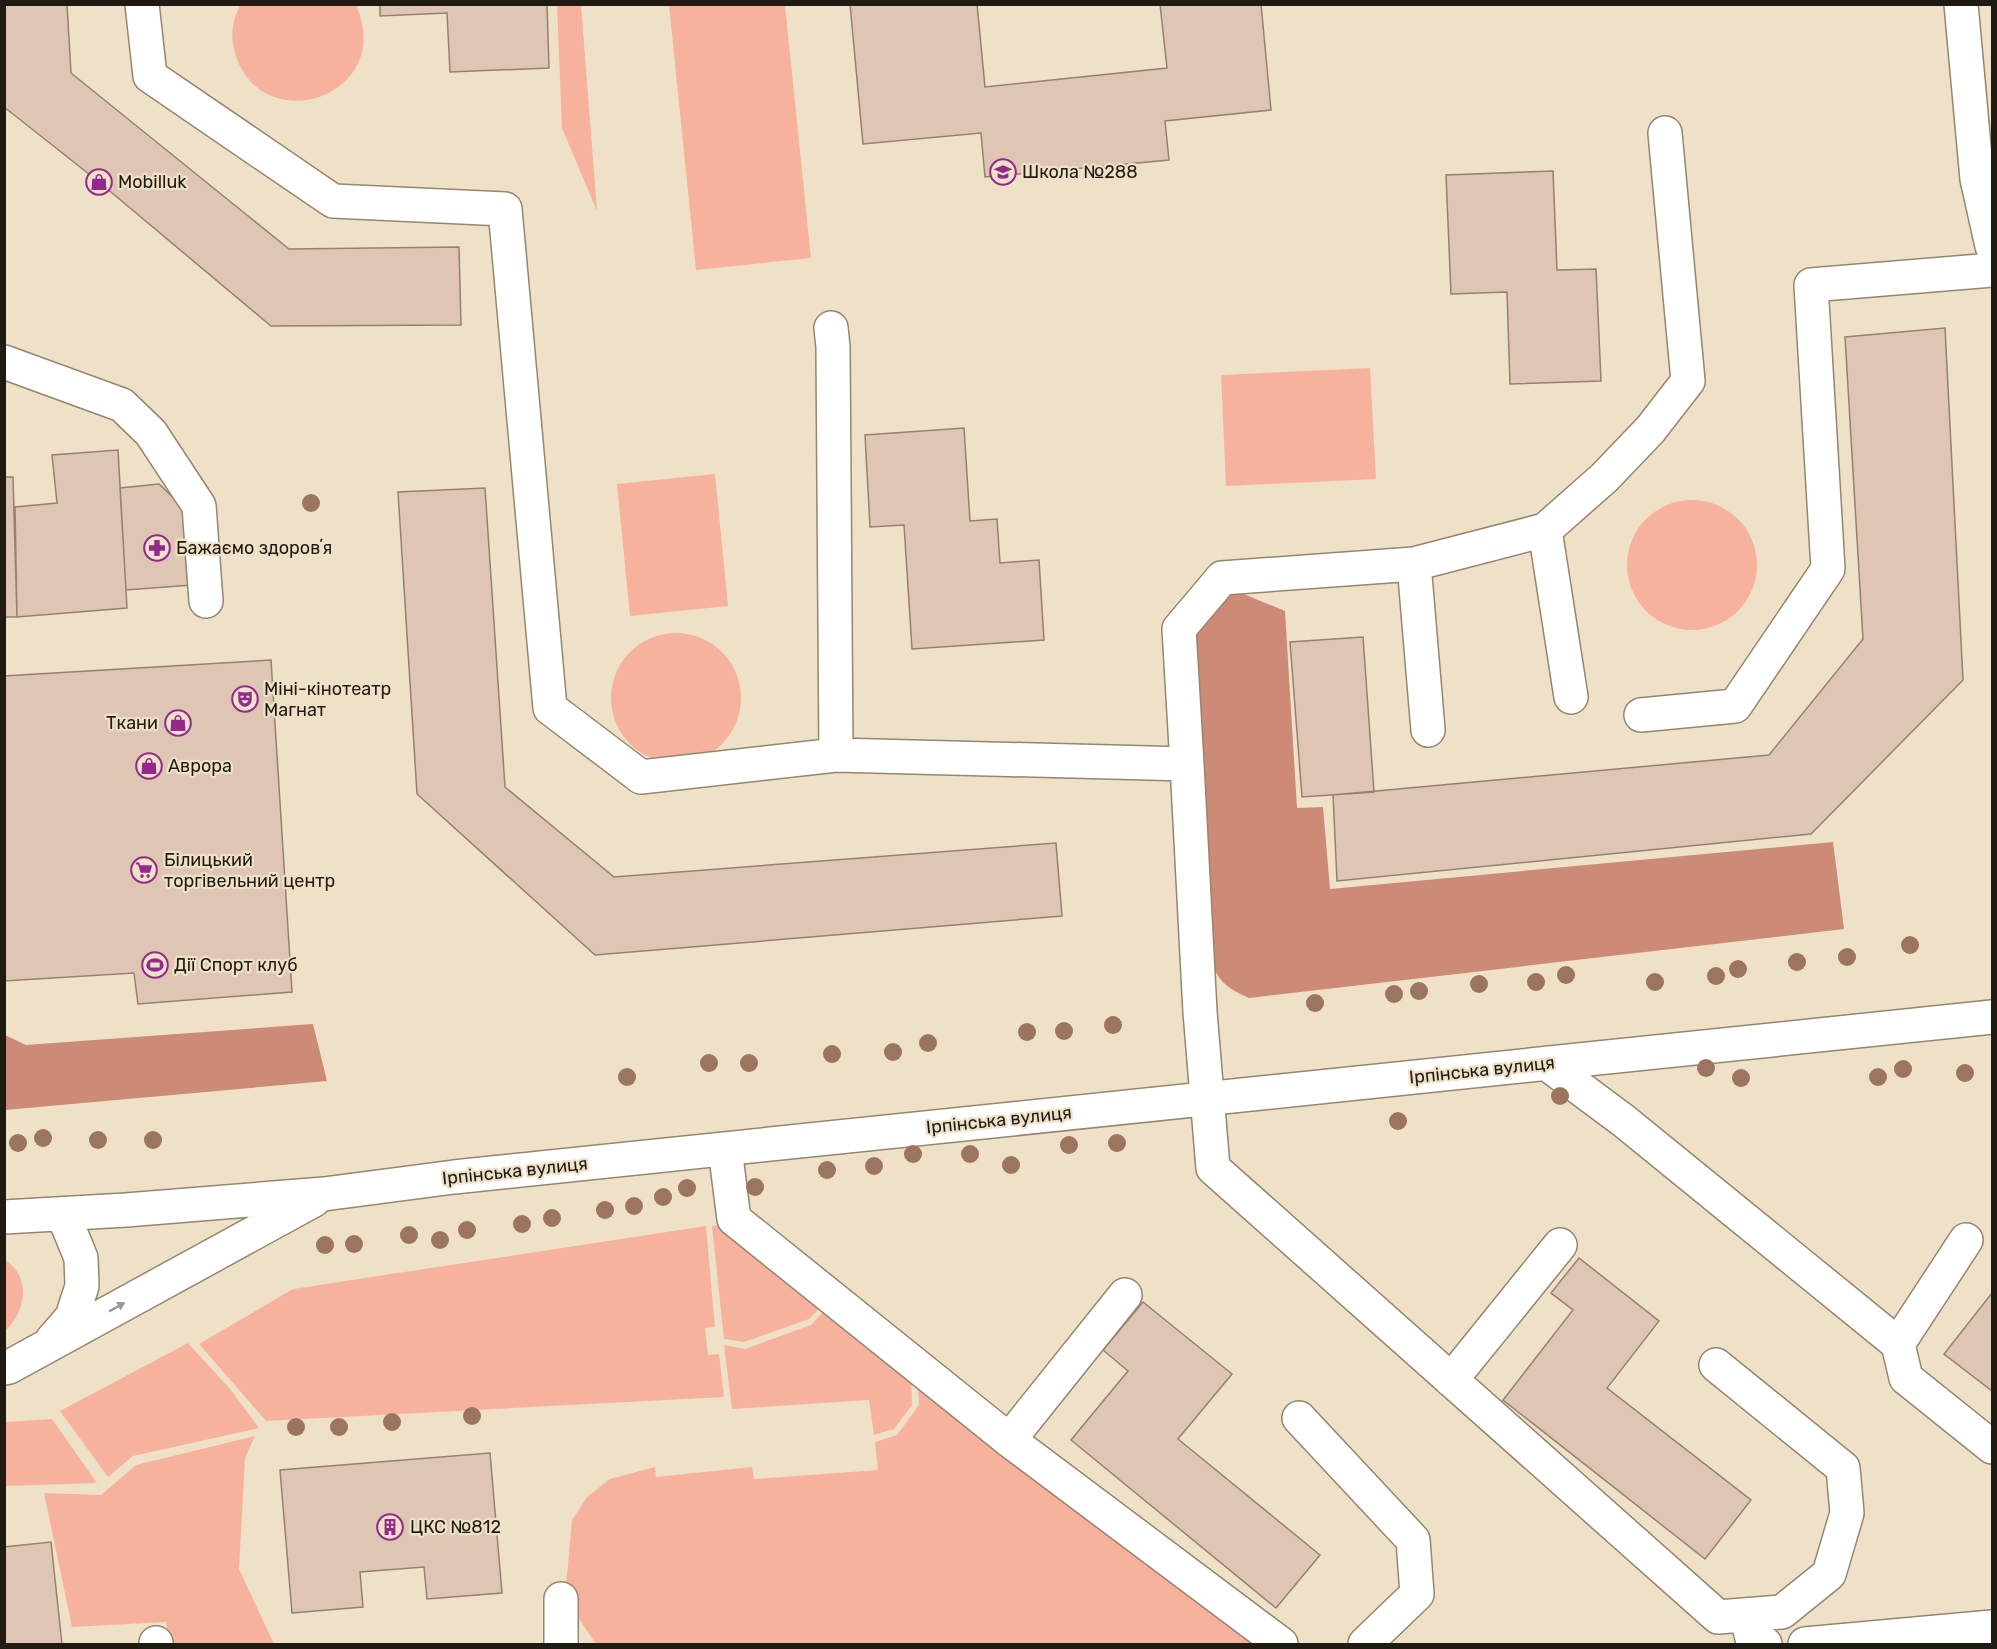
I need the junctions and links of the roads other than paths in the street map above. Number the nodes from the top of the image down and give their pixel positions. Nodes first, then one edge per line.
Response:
1 (142, 4) edge
2 (1961, 4) edge
3 (1665, 133) dead end
4 (1992, 246) edge
5 (1992, 270) edge
6 (831, 328) dead end
7 (4, 362) edge
8 (1545, 530) junction
9 (1414, 564) junction
10 (206, 601) dead end
11 (1571, 697) dead end
12 (1641, 715) dead end
13 (1428, 730) dead end
14 (836, 755) junction
15 (1187, 764) junction
16 (1992, 1017) edge
17 (1546, 1063) junction
18 (1207, 1098) junction
19 (725, 1149) junction
20 (324, 1194) junction
21 (63, 1214) junction
22 (4, 1217) edge
23 (1966, 1240) dead end
24 (1560, 1245) dead end
25 (1125, 1294) dead end
26 (1898, 1344) junction
27 (47, 1346) junction
28 (1716, 1365) dead end
29 (4, 1368) edge
30 (1451, 1380) junction
31 (1299, 1418) dead end
32 (1009, 1440) junction
33 (1992, 1447) edge
34 (561, 1599) dead end
35 (1724, 1626) edge
36 (1992, 1627) edge
37 (561, 1644) edge
38 (1281, 1644) edge
39 (1365, 1644) edge
40 (1765, 1644) edge
41 (1805, 1644) edge

1 - 14 street
2 - 4 street
3 - 8 street
5 - 12 street
6 - 14 street
7 - 10 street
8 - 9 street
8 - 11 street
9 - 13 street
9 - 15 street
14 - 15 street
15 - 18 street
16 - 17 street, Ірпінська вулиця
17 - 18 street, Ірпінська вулиця
17 - 26 street
18 - 19 street, Ірпінська вулиця
18 - 30 street
19 - 20 street, Ірпінська вулиця
19 - 32 street
20 - 21 street, Ірпінська вулиця
27 -> 20 street
21 - 22 street, Ірпінська вулиця
21 - 27 street
23 - 26 street
24 - 30 street
25 - 32 street
26 - 33 street
27 - 29 street
28 - 35 street
30 - 35 street
31 - 39 street
32 - 38 street
34 - 37 street
35 - 40 street
36 - 41 street

